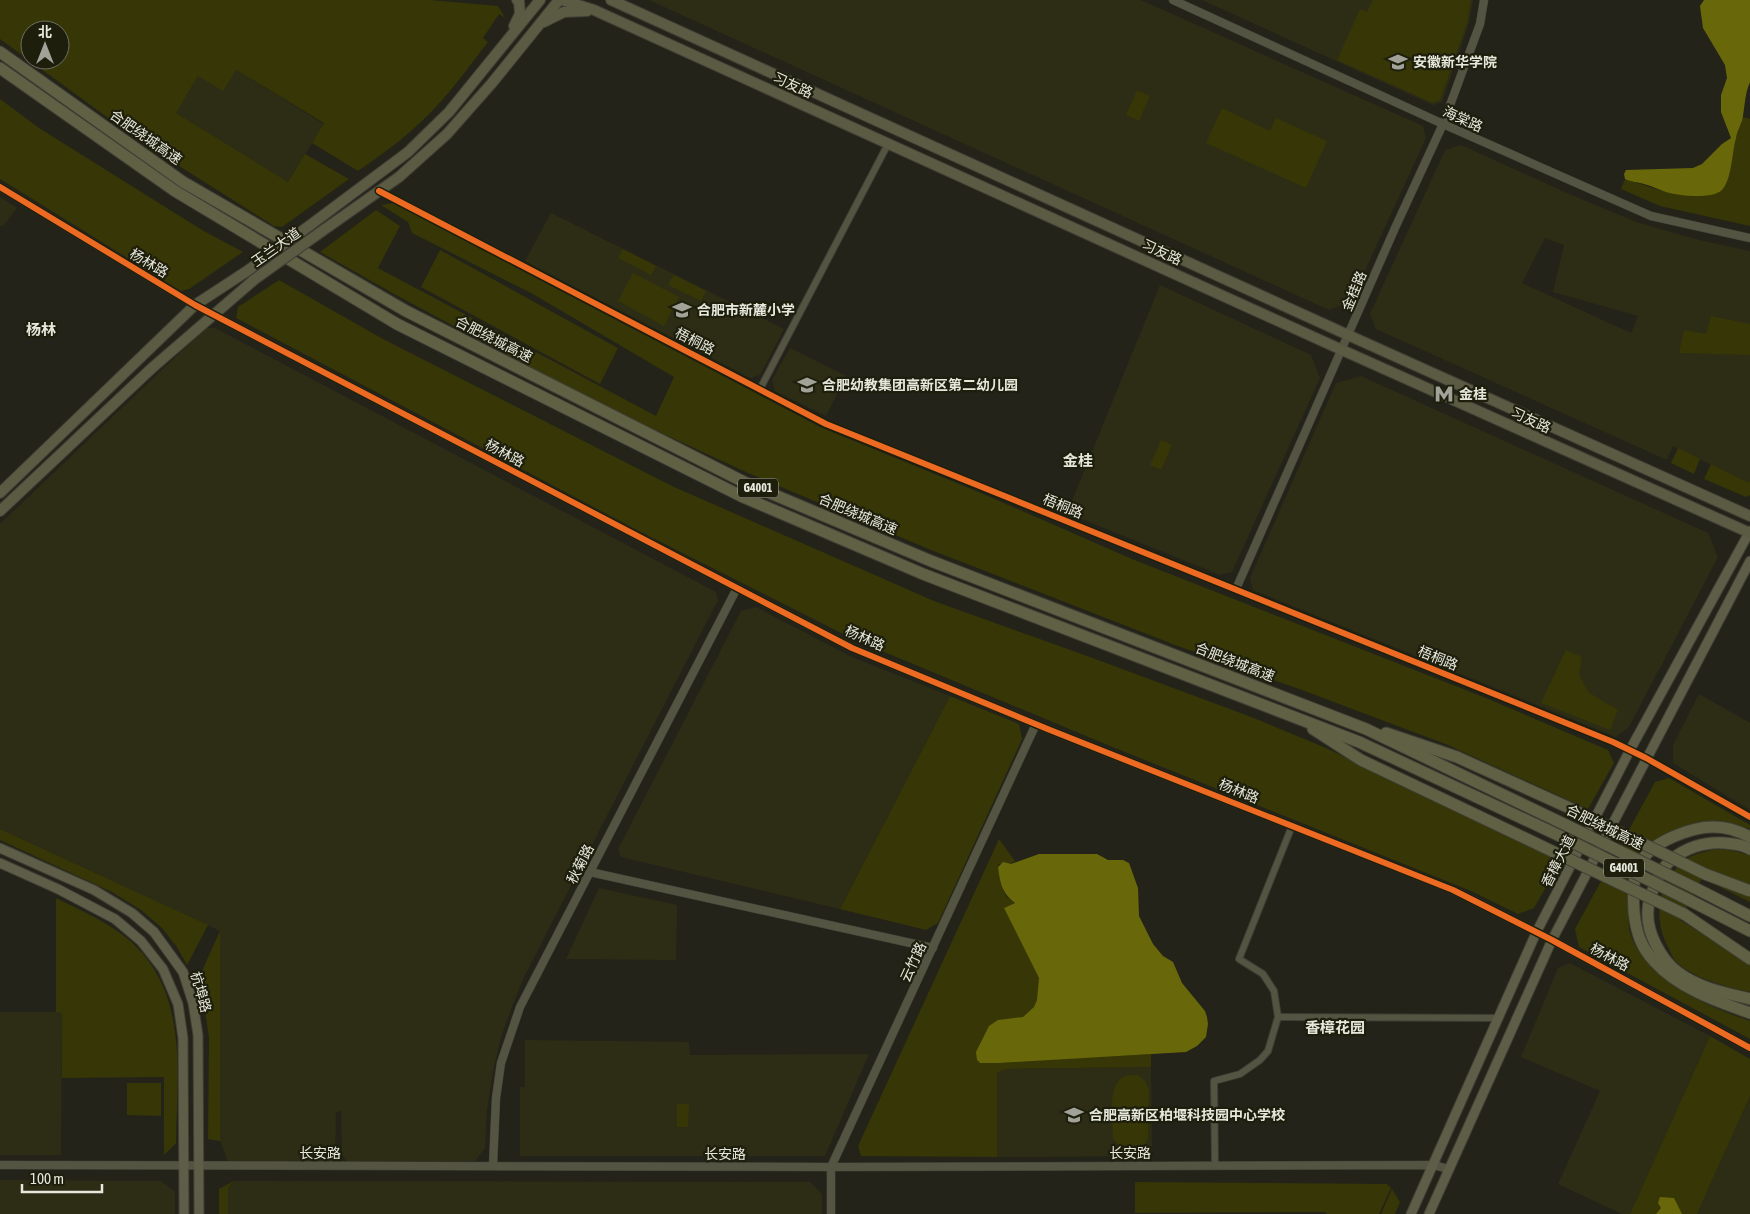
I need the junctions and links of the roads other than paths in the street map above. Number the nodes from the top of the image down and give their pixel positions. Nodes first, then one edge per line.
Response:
1 (517, 0) edge
2 (540, 0) edge
3 (560, 0) edge
4 (612, 0) edge
5 (1173, 0) edge
6 (1484, 0) edge
7 (594, 10) junction
8 (539, 25) junction
9 (516, 29) junction
10 (528, 39) junction
11 (507, 40) junction
12 (0, 52) edge
13 (0, 68) edge
14 (1443, 124) junction
15 (888, 144) junction
16 (0, 187) edge
17 (379, 191) junction
18 (1750, 238) edge
19 (195, 305) junction
20 (214, 315) junction
21 (1348, 335) junction
22 (1342, 350) junction
23 (760, 389) junction
24 (0, 493) edge
25 (0, 511) edge
26 (1750, 516) edge
27 (1750, 532) edge
28 (1750, 561) edge
29 (737, 588) junction
30 (1236, 589) junction
31 (1297, 702) junction
32 (1290, 715) junction
33 (1036, 724) junction
34 (1630, 750) junction
35 (1646, 758) junction
36 (1750, 817) edge
37 (1292, 826) junction
38 (1750, 837) edge
39 (0, 848) edge
40 (1750, 849) edge
41 (0, 863) edge
42 (590, 872) junction
43 (1750, 891) edge
44 (1750, 916) edge
45 (1750, 932) edge
46 (1536, 933) junction
47 (1552, 940) junction
48 (933, 948) junction
49 (1750, 959) edge
50 (1750, 999) edge
51 (1750, 1013) edge
52 (1278, 1017) junction
53 (1499, 1018) junction
54 (1750, 1048) edge
55 (0, 1165) edge
56 (184, 1165) junction
57 (199, 1165) junction
58 (493, 1165) junction
59 (1433, 1165) junction
60 (1215, 1166) junction
61 (831, 1167) junction
62 (1449, 1169) junction
63 (184, 1214) edge
64 (199, 1214) edge
65 (831, 1214) edge
66 (1411, 1214) edge
67 (1429, 1214) edge

1 - 11 main road
2 - 9 main road, 玉兰大道
3 - 7 main road, 习友路
3 - 8 main road, 玉兰大道
4 - 21 main road, 习友路
5 - 14 street, 海棠路
6 - 14 street, 金桂路
7 - 8 main road
7 - 15 main road, 习友路
8 - 10 main road, 玉兰大道
9 - 10 main road
9 - 11 main road, 玉兰大道
10 - 17 main road, 玉兰大道
11 - 19 main road, 玉兰大道, bridge
12 - 31 highway, 合肥绕城高速 / G4001
13 - 32 highway, 合肥绕城高速 / G4001
14 - 18 street, 海棠路
14 - 21 street, 金桂路
15 - 22 main road, 习友路
15 - 23 street
16 - 19 street, 杨林路
17 - 20 main road, 玉兰大道, bridge
17 - 23 street, 梧桐路
19 - 20 street, 杨林路
19 - 24 main road, 玉兰大道
20 - 25 main road, 玉兰大道
20 - 29 street, 杨林路
21 - 22 street, 金桂路
21 - 26 main road, 习友路
22 - 27 main road, 习友路
22 - 30 street, 金桂路
23 - 30 street, 梧桐路
27 - 34 main road, 香樟大道
28 - 35 main road
29 - 33 street, 杨林路
29 - 42 street, 秋菊路
30 - 34 street, 梧桐路
31 - 43 highway, bridge
31 - 44 highway, 合肥绕城高速 / G4001, bridge
32 - 45 highway, 合肥绕城高速 / G4001, bridge
32 - 49 highway, bridge
33 - 37 street, 杨林路
33 - 48 street, 云竹路
34 - 35 street, 梧桐路
34 - 46 main road, 香樟大道
35 - 36 street, 梧桐路
35 - 47 main road
37 - 46 street, 杨林路
37 - 52 street
38 - 51 highway
39 - 57 main road, 杭埠路
40 - 50 highway
41 - 56 main road, 杭埠路
42 - 48 street
42 - 58 street, 秋菊路
46 - 47 street, 杨林路
46 - 53 main road, 香樟大道
47 - 54 street, 杨林路
47 - 62 main road
48 - 61 street, 云竹路
52 - 53 street
52 - 60 street
53 - 59 main road, 香樟大道
55 - 56 street, 长安路
56 - 57 street, 长安路
56 - 63 main road, 杭埠路
57 - 58 street, 长安路
57 - 64 main road, 杭埠路
58 - 61 street, 长安路
59 - 60 street, 长安路
59 - 62 street, 长安路
59 - 66 main road, 香樟大道
60 - 61 street, 长安路
61 - 65 street, 云竹路
62 - 67 main road

